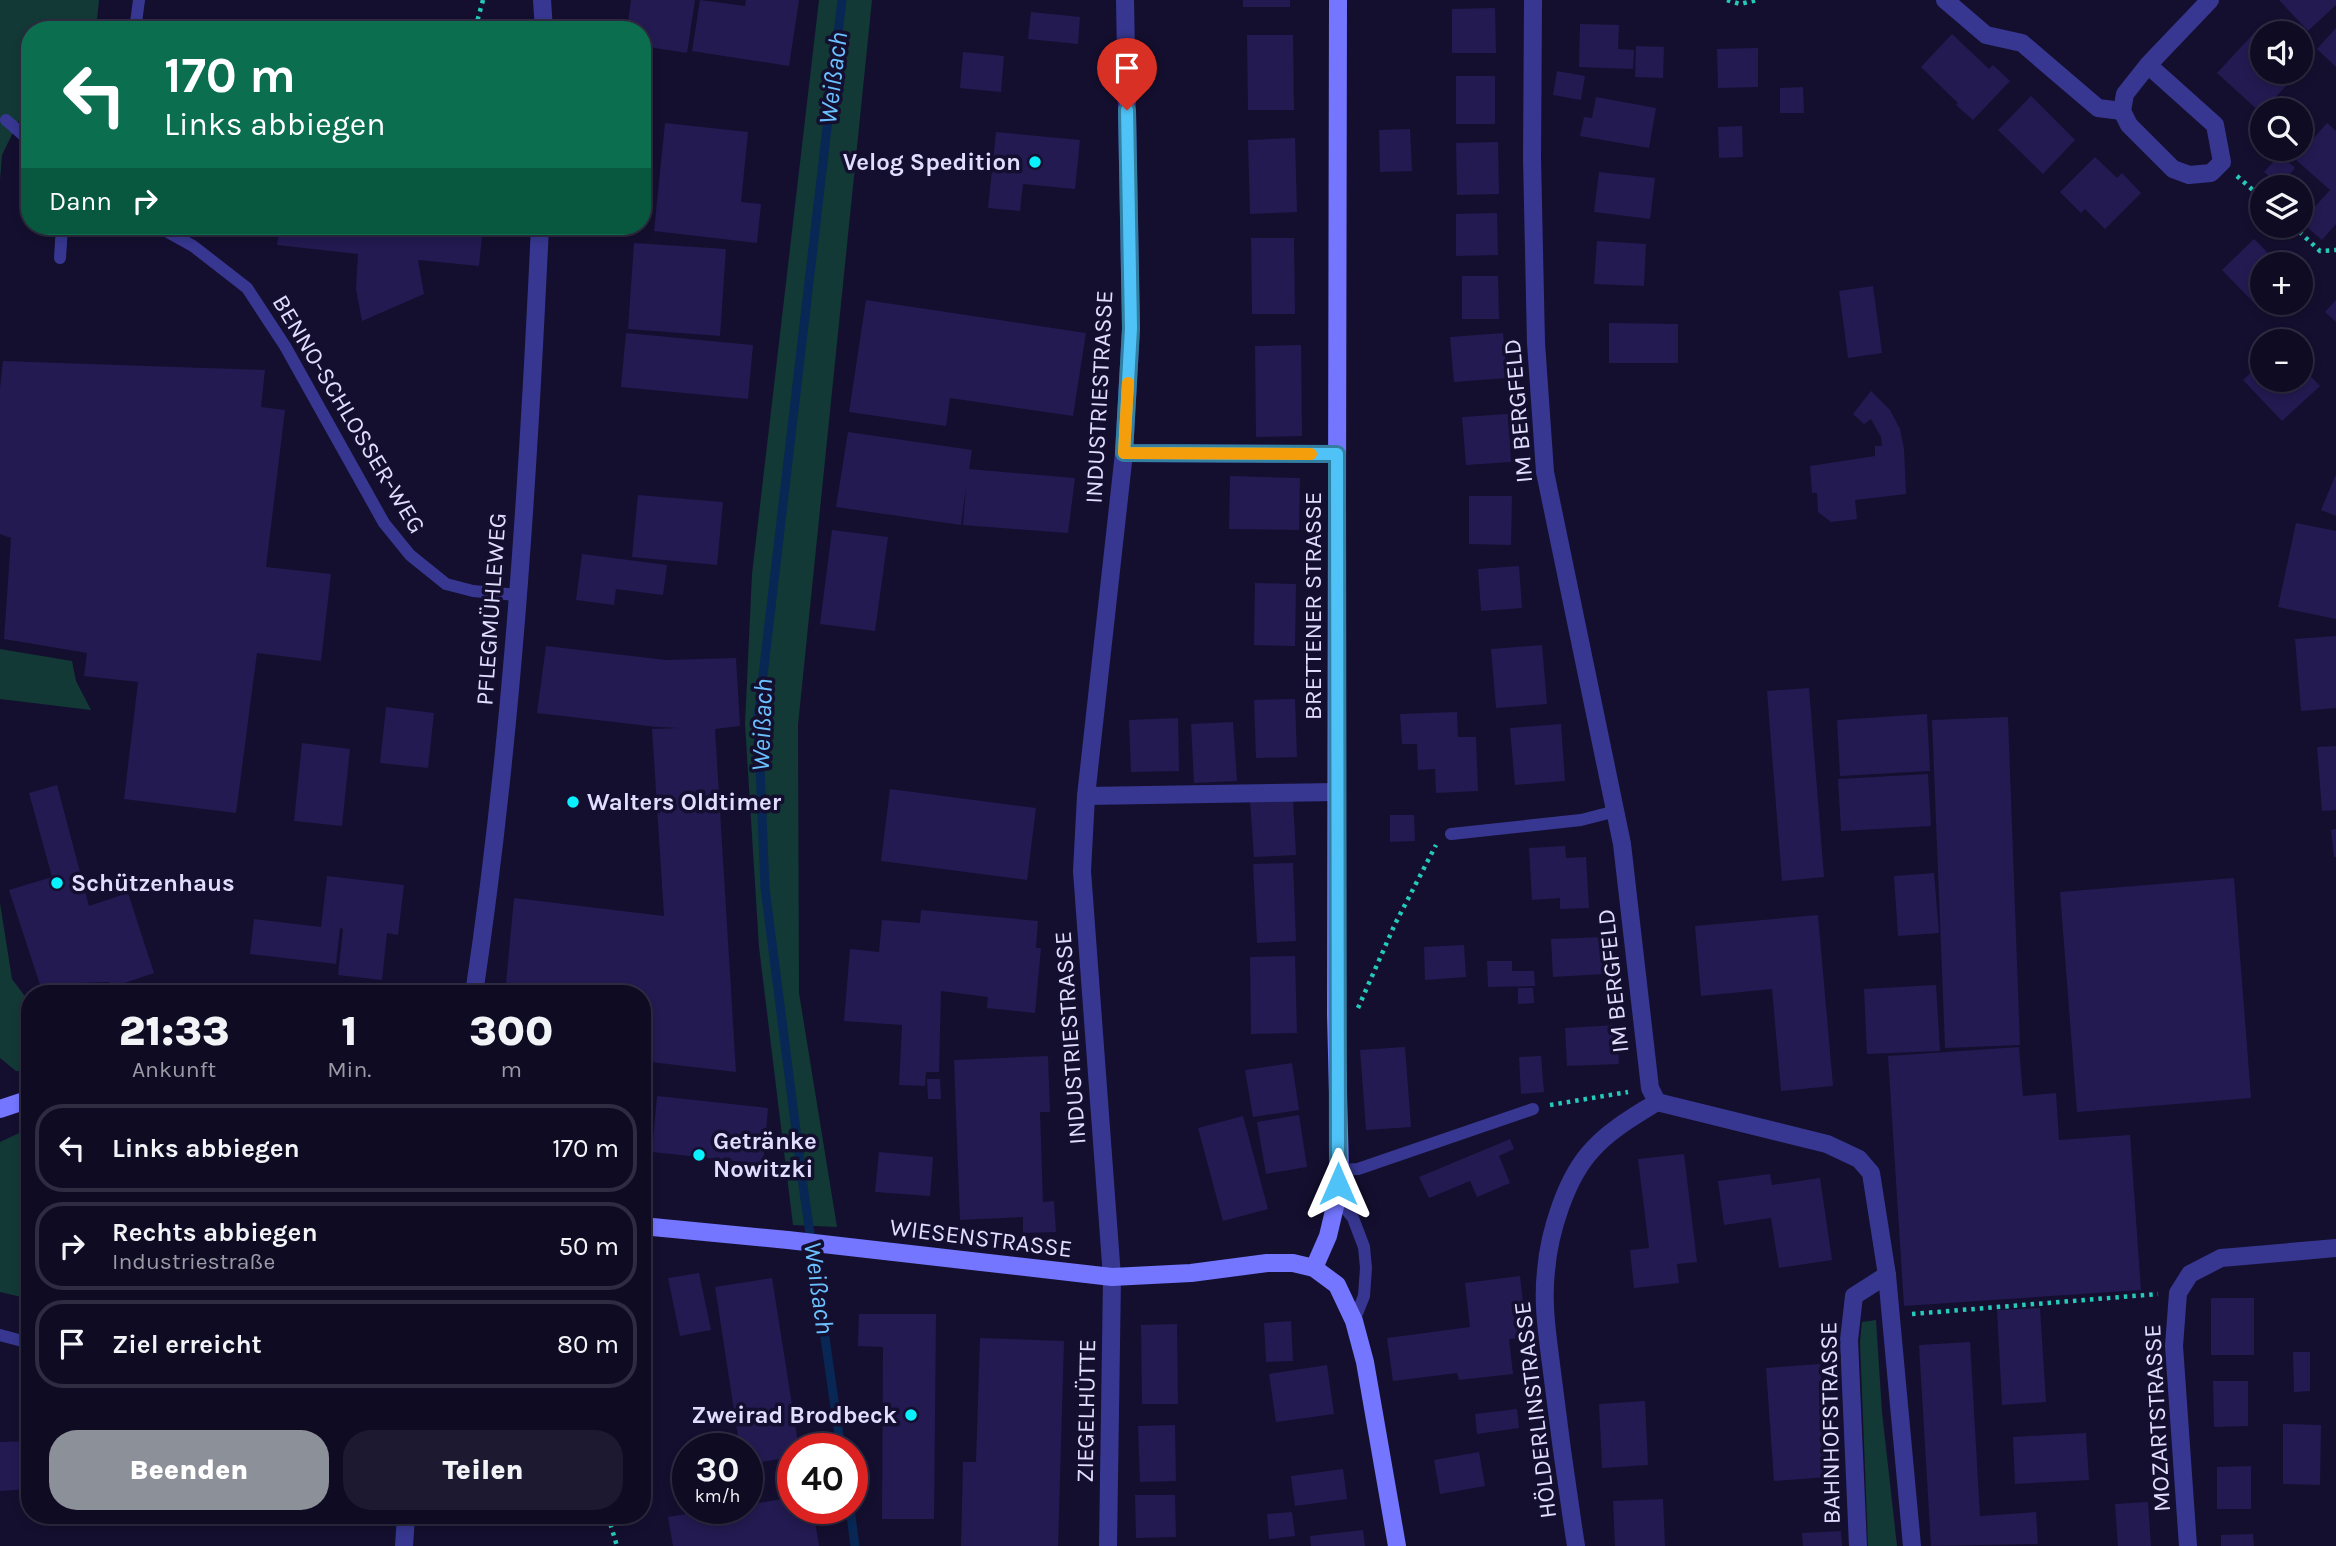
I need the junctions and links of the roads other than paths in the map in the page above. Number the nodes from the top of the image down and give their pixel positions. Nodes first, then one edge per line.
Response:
1 (139, 0) edge
2 (542, 0) edge
3 (1125, 0) edge
4 (1338, 0) edge
5 (1533, 0) edge
6 (1945, 0) edge
7 (2210, 0) edge
8 (136, 21) edge
9 (543, 21) edge
10 (2148, 65) junction
11 (2122, 111) junction
12 (6, 120) dead end
13 (21, 133) edge
14 (61, 235) edge
15 (173, 235) edge
16 (540, 235) edge
17 (60, 258) dead end
18 (1124, 453) junction
19 (1337, 454) junction
20 (517, 595) junction
21 (1337, 792) junction
22 (1086, 796) junction
23 (1616, 811) junction
24 (1451, 834) road end
25 (475, 985) edge
26 (1653, 1095) junction
27 (21, 1102) edge
28 (0, 1109) edge
29 (1533, 1109) dead end
30 (1340, 1170) junction
31 (1337, 1198) junction
32 (651, 1227) edge
33 (2336, 1248) edge
34 (1314, 1268) junction
35 (1886, 1275) junction
36 (1112, 1277) junction
37 (1354, 1321) junction
38 (0, 1335) edge
39 (21, 1341) edge
40 (405, 1524) edge
41 (404, 1546) edge
42 (1108, 1546) edge
43 (1397, 1546) edge
44 (1576, 1546) edge
45 (1858, 1546) edge
46 (1912, 1546) edge
47 (2189, 1546) edge

1 - 8 lane
2 - 9 street
3 - 18 street, INDUSTRIESTRASSE
4 - 19 street, BRETTENER STRASSE
5 - 23 street, IM BERGFELD
6 - 11 street
7 - 10 street
10 - 11 street
10 - 11 street
12 - 13 lane
14 - 17 lane
15 - 20 lane, BENNO-SCHLOSSER-WEG
16 - 20 street, PFLEGMÜHLEWEG
18 - 19 street
18 - 22 street, INDUSTRIESTRASSE
19 - 21 street, BRETTENER STRASSE
20 - 25 street, PFLEGMÜHLEWEG
21 - 22 street
21 - 30 street, BRETTENER STRASSE
22 - 36 street, INDUSTRIESTRASSE
23 - 24 lane
23 - 26 street, IM BERGFELD
26 - 35 street
26 - 44 street, HÖLDERLINSTRASSE
27 - 28 street
29 - 30 lane
30 - 31 street, BRETTENER STRASSE
31 - 34 street, BRETTENER STRASSE
31 - 37 lane
32 - 36 street, WIESENSTRASSE
33 - 47 street, MOZARTSTRASSE
34 - 36 street, WIESENSTRASSE
34 - 37 street
35 - 45 street, BAHNHOFSTRASSE
35 - 46 street
36 - 42 street, ZIEGELHÜTTE
37 - 43 street
38 - 39 lane
40 - 41 street

